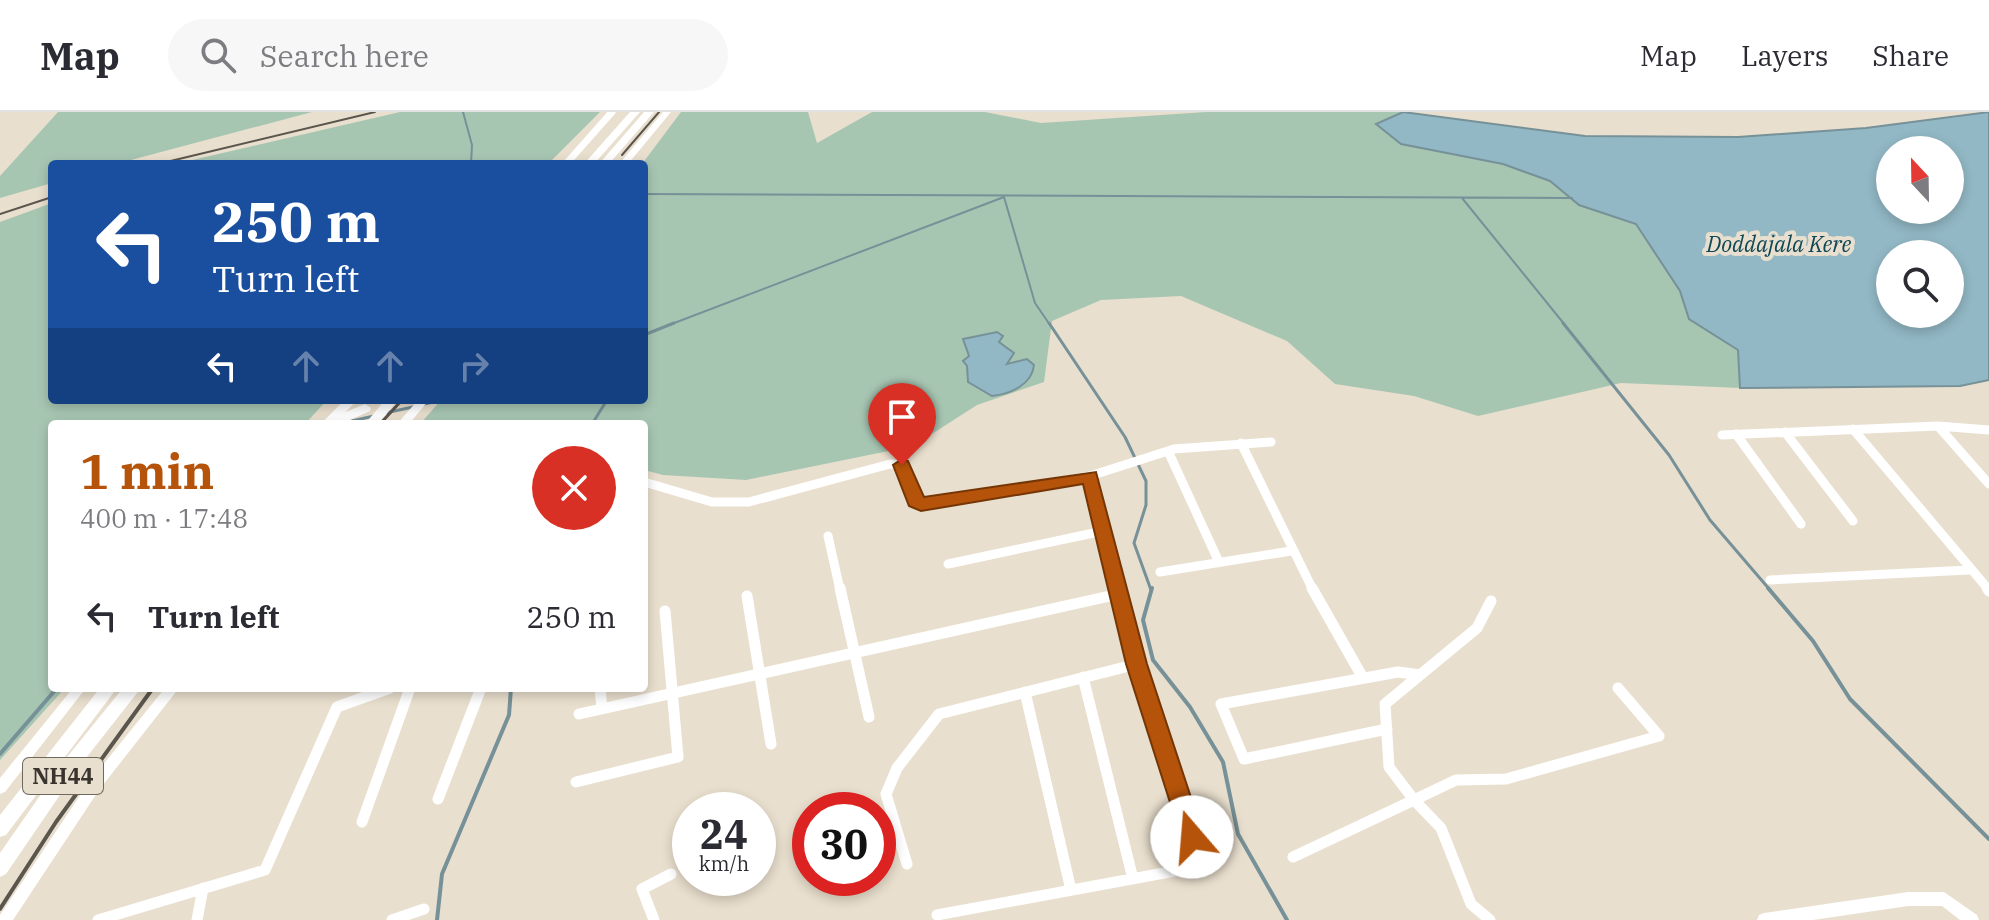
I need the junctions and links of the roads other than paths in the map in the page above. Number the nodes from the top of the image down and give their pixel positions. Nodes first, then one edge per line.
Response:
1 (612, 112) edge
2 (635, 112) edge
3 (649, 112) edge
4 (667, 112) edge
5 (570, 160) edge
6 (593, 160) edge
7 (607, 160) edge
8 (626, 160) edge
9 (347, 404) edge
10 (421, 404) edge
11 (332, 420) edge
12 (407, 420) edge
13 (1938, 426) junction
14 (1853, 429) junction
15 (1989, 430) edge
16 (1785, 432) junction
17 (1736, 434) junction
18 (1722, 435) dead end
19 (1271, 442) dead end
20 (1241, 443) junction
21 (1168, 451) junction
22 (1090, 476) junction
23 (648, 483) edge
24 (1989, 484) edge
25 (1853, 521) dead end
26 (1801, 524) dead end
27 (1103, 531) junction
28 (828, 536) dead end
29 (1291, 551) junction
30 (1218, 560) junction
31 (948, 564) dead end
32 (1969, 570) junction
33 (1160, 572) dead end
34 (1770, 580) dead end
35 (1989, 591) edge
36 (1119, 594) junction
37 (747, 596) dead end
38 (1491, 601) dead end
39 (665, 611) dead end
40 (856, 652) junction
41 (1137, 664) junction
42 (760, 674) junction
43 (1420, 675) junction
44 (1083, 677) junction
45 (1363, 678) junction
46 (1618, 688) dead end
47 (77, 692) edge
48 (106, 692) edge
49 (130, 692) edge
50 (170, 692) edge
51 (379, 692) edge
52 (409, 692) edge
53 (479, 692) edge
54 (600, 692) edge
55 (1025, 692) junction
56 (673, 693) junction
57 (602, 709) junction
58 (579, 714) dead end
59 (869, 717) dead end
60 (1387, 729) junction
61 (771, 744) dead end
62 (576, 782) dead end
63 (0, 788) edge
64 (438, 799) dead end
65 (1414, 800) junction
66 (362, 822) dead end
67 (0, 829) edge
68 (1293, 857) dead end
69 (907, 864) dead end
70 (0, 868) edge
71 (671, 874) dead end
72 (1133, 879) junction
73 (203, 888) junction
74 (1071, 890) junction
75 (424, 909) dead end
76 (937, 915) dead end
77 (5, 920) edge
78 (98, 920) edge
79 (197, 920) edge
80 (392, 920) edge
81 (654, 920) edge
82 (1490, 920) edge
83 (1764, 920) edge
84 (1972, 920) edge

1 - 5 street
2 - 6 highway
3 - 7 highway
4 - 8 main road
9 - 11 street
10 - 12 main road
13 - 14 street
13 - 15 street
13 - 24 street
14 - 16 street
14 - 32 street
16 - 17 street
16 - 25 street
17 - 18 street
17 - 26 street
19 - 20 street
20 - 21 street
20 - 29 street
21 - 22 street
21 - 30 street
22 - 23 street
22 - 27 street
27 - 31 street
27 - 36 street
28 - 40 street
29 - 30 street
29 - 45 street
30 - 33 street
32 - 34 street
32 - 35 street
36 - 40 street
36 - 41 street
37 - 42 street
38 - 43 street
39 - 56 street
40 - 42 street
40 - 59 street
41 - 44 street
41 - 72 street
42 - 56 street
42 - 61 street
43 - 45 street
43 - 60 street
44 - 55 street
44 - 72 street
45 - 60 street
46 - 65 street
47 - 63 street
48 - 67 highway, NH44
49 - 70 highway, NH44
50 - 77 street
51 - 73 street
52 - 66 street
53 - 64 street
54 - 57 street
55 - 69 street
55 - 74 street
56 - 57 street
56 - 62 street
57 - 58 street
60 - 65 street
65 - 68 street
65 - 82 street
71 - 81 street
72 - 74 street
73 - 78 street
73 - 79 street
74 - 76 street
75 - 80 street
83 - 84 street

